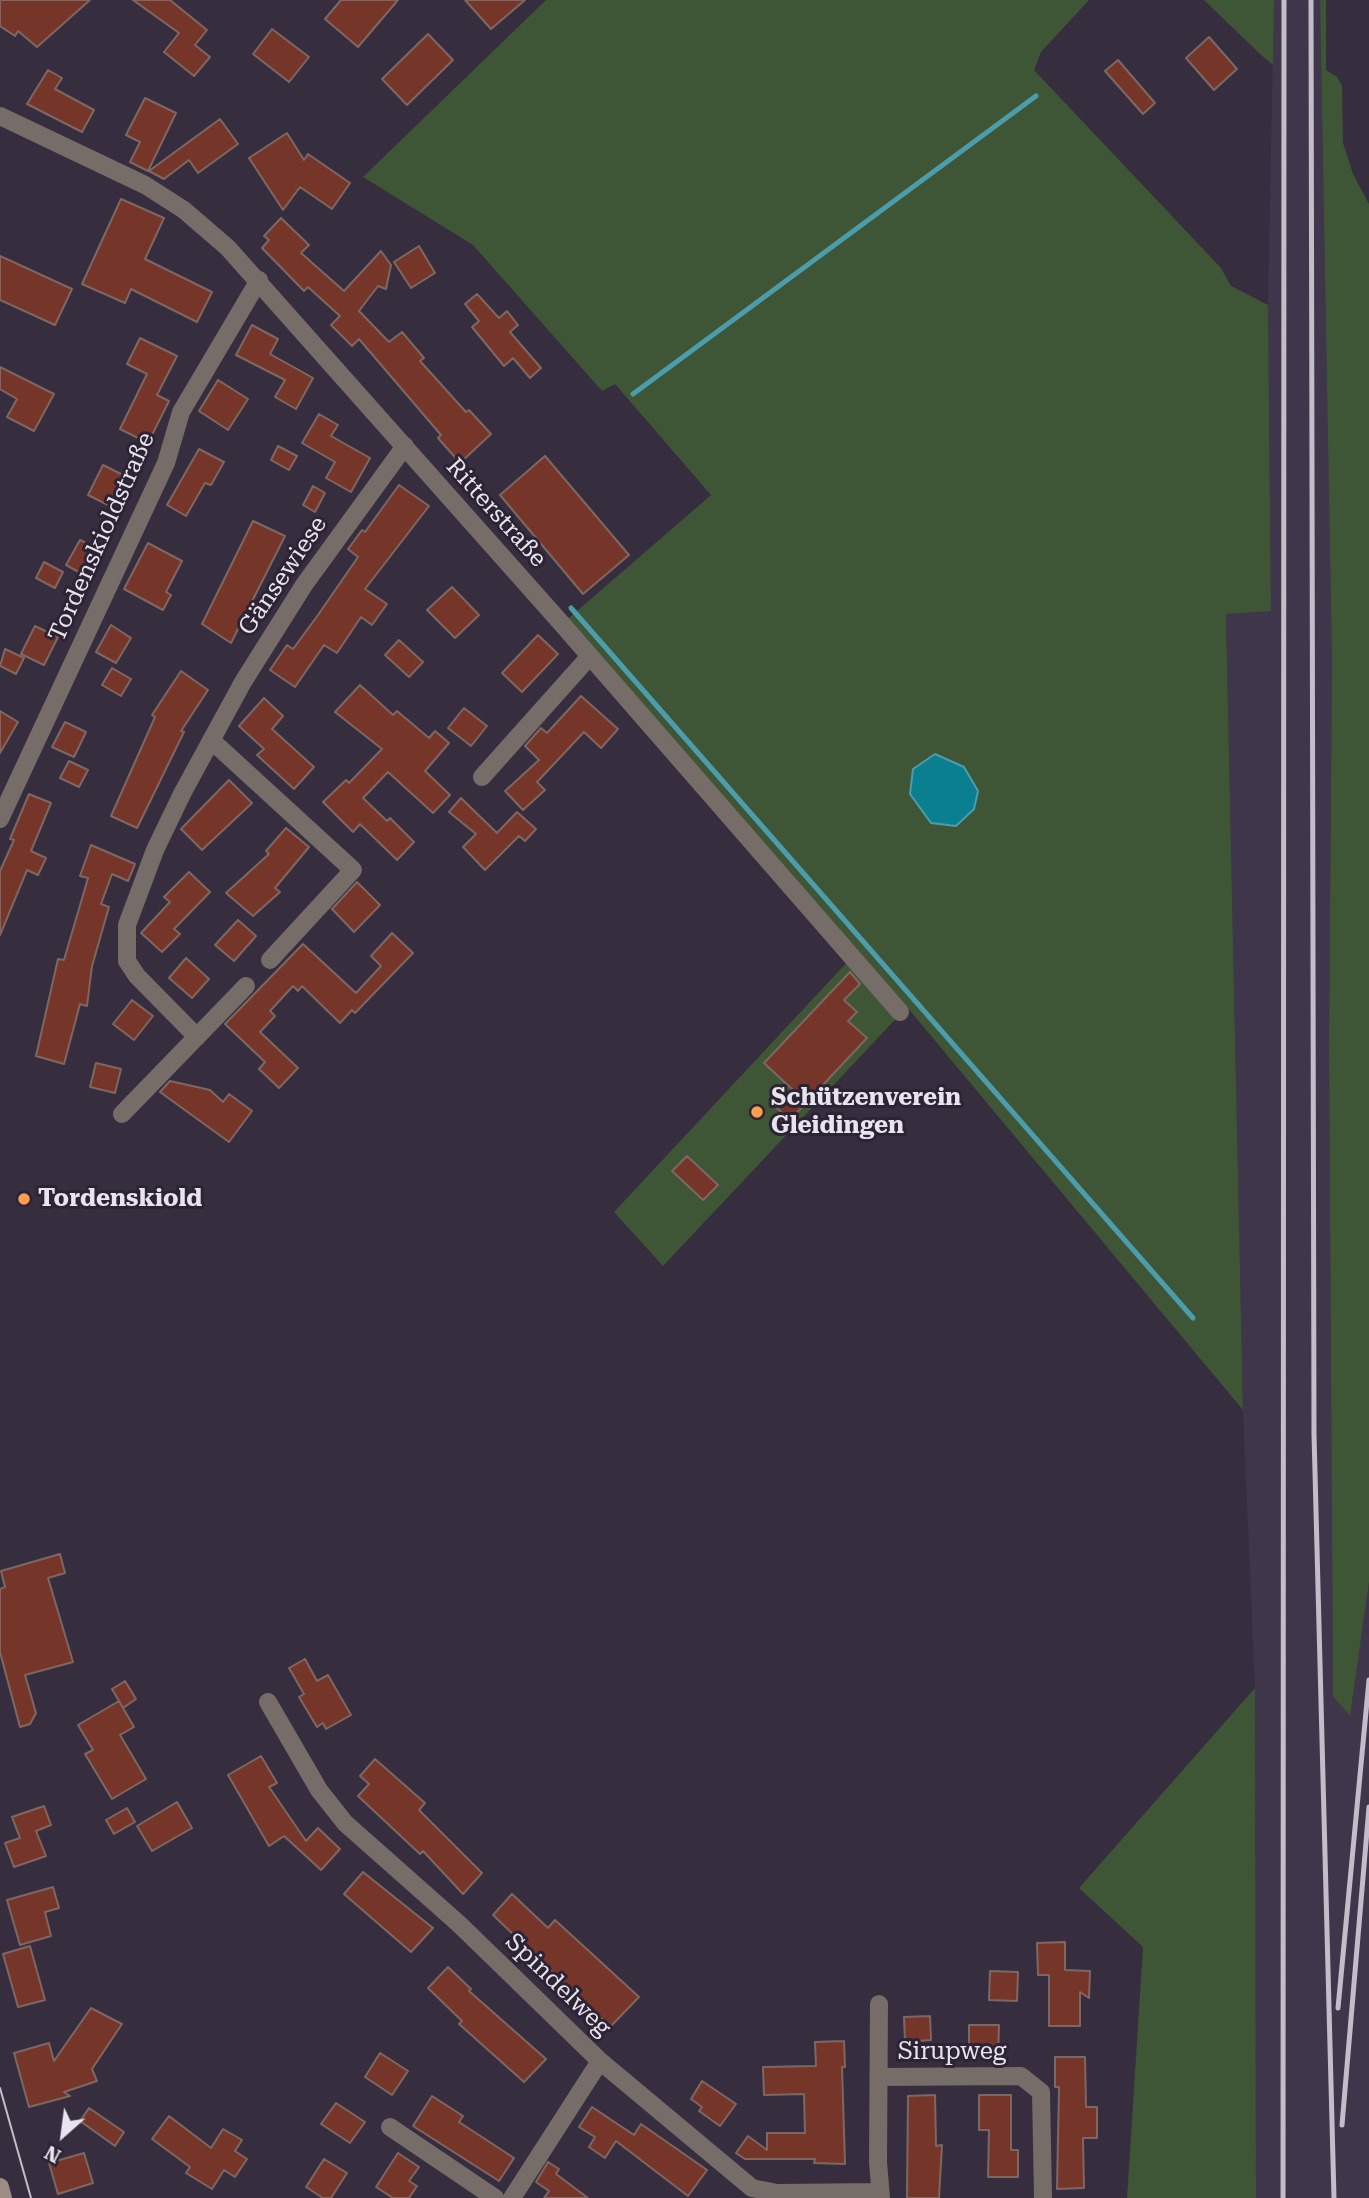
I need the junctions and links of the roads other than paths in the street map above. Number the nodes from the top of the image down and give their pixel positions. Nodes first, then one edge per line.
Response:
1 (0, 116) edge
2 (260, 280) junction
3 (404, 446) junction
4 (590, 656) junction
5 (211, 740) junction
6 (482, 777) dead end
7 (0, 819) edge
8 (270, 960) dead end
9 (246, 986) dead end
10 (901, 1012) dead end
11 (197, 1037) junction
12 (122, 1114) dead end
13 (268, 1702) dead end
14 (879, 2004) dead end
15 (600, 2061) junction
16 (878, 2077) junction
17 (390, 2127) dead end
18 (0, 2187) edge
19 (881, 2195) edge
20 (3, 2198) edge
21 (495, 2198) edge
22 (512, 2198) edge
23 (1043, 2198) edge

1 - 2 street, Ritterstraße
2 - 3 street, Ritterstraße
2 - 7 street, Tordenskioldstraße
3 - 4 street, Ritterstraße
3 - 5 street, Gänsewiese
4 - 6 street
4 - 10 street, Ritterstraße
5 - 8 street
5 - 11 street, Gänsewiese
9 - 11 street
11 - 12 street
13 - 15 street, Spindelweg
14 - 16 street
15 - 19 street, Spindelweg
15 - 22 street
16 - 19 street
16 - 23 street, Sirupweg
17 - 21 street
18 - 20 street

